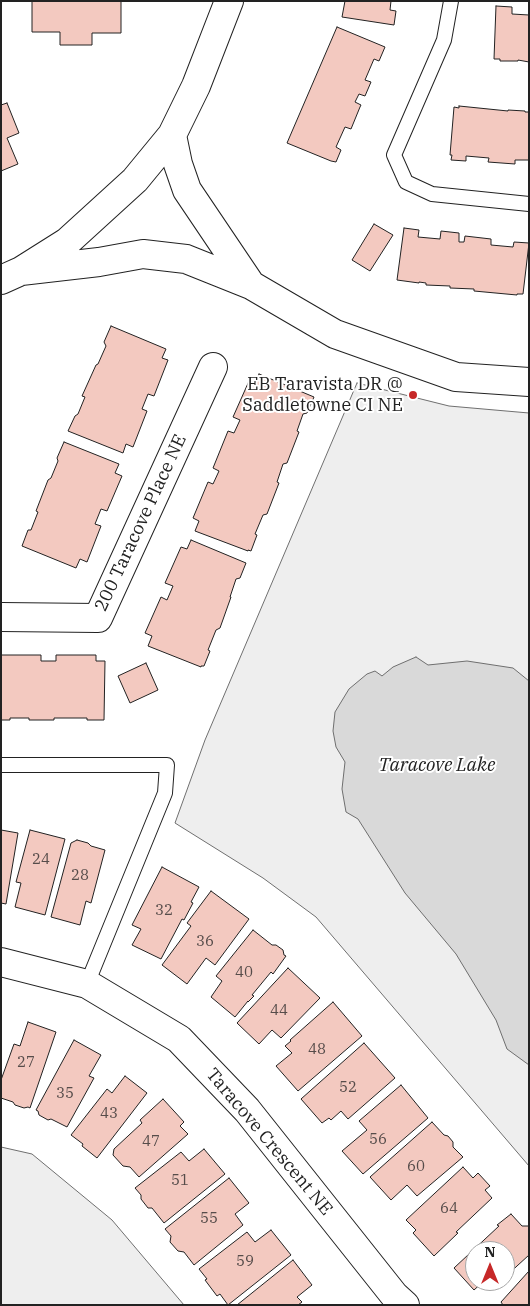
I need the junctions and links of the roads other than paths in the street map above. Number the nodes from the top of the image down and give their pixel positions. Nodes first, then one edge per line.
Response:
1 (229, 1) edge
2 (451, 1) edge
3 (172, 135) junction
4 (529, 204) edge
5 (11, 275) edge
6 (251, 285) junction
7 (213, 368) dead end
8 (529, 382) edge
9 (1, 617) edge
10 (1, 765) edge
11 (1, 962) edge
12 (87, 984) junction
13 (395, 1301) edge

1 - 3 street
2 - 4 lane
3 - 5 street
3 - 6 street
5 - 6 street
6 - 8 street
7 - 9 street, 200 Taracove Place NE
10 - 12 lane
11 - 12 street, Taracove Crescent NE
12 - 13 street, Taracove Crescent NE

